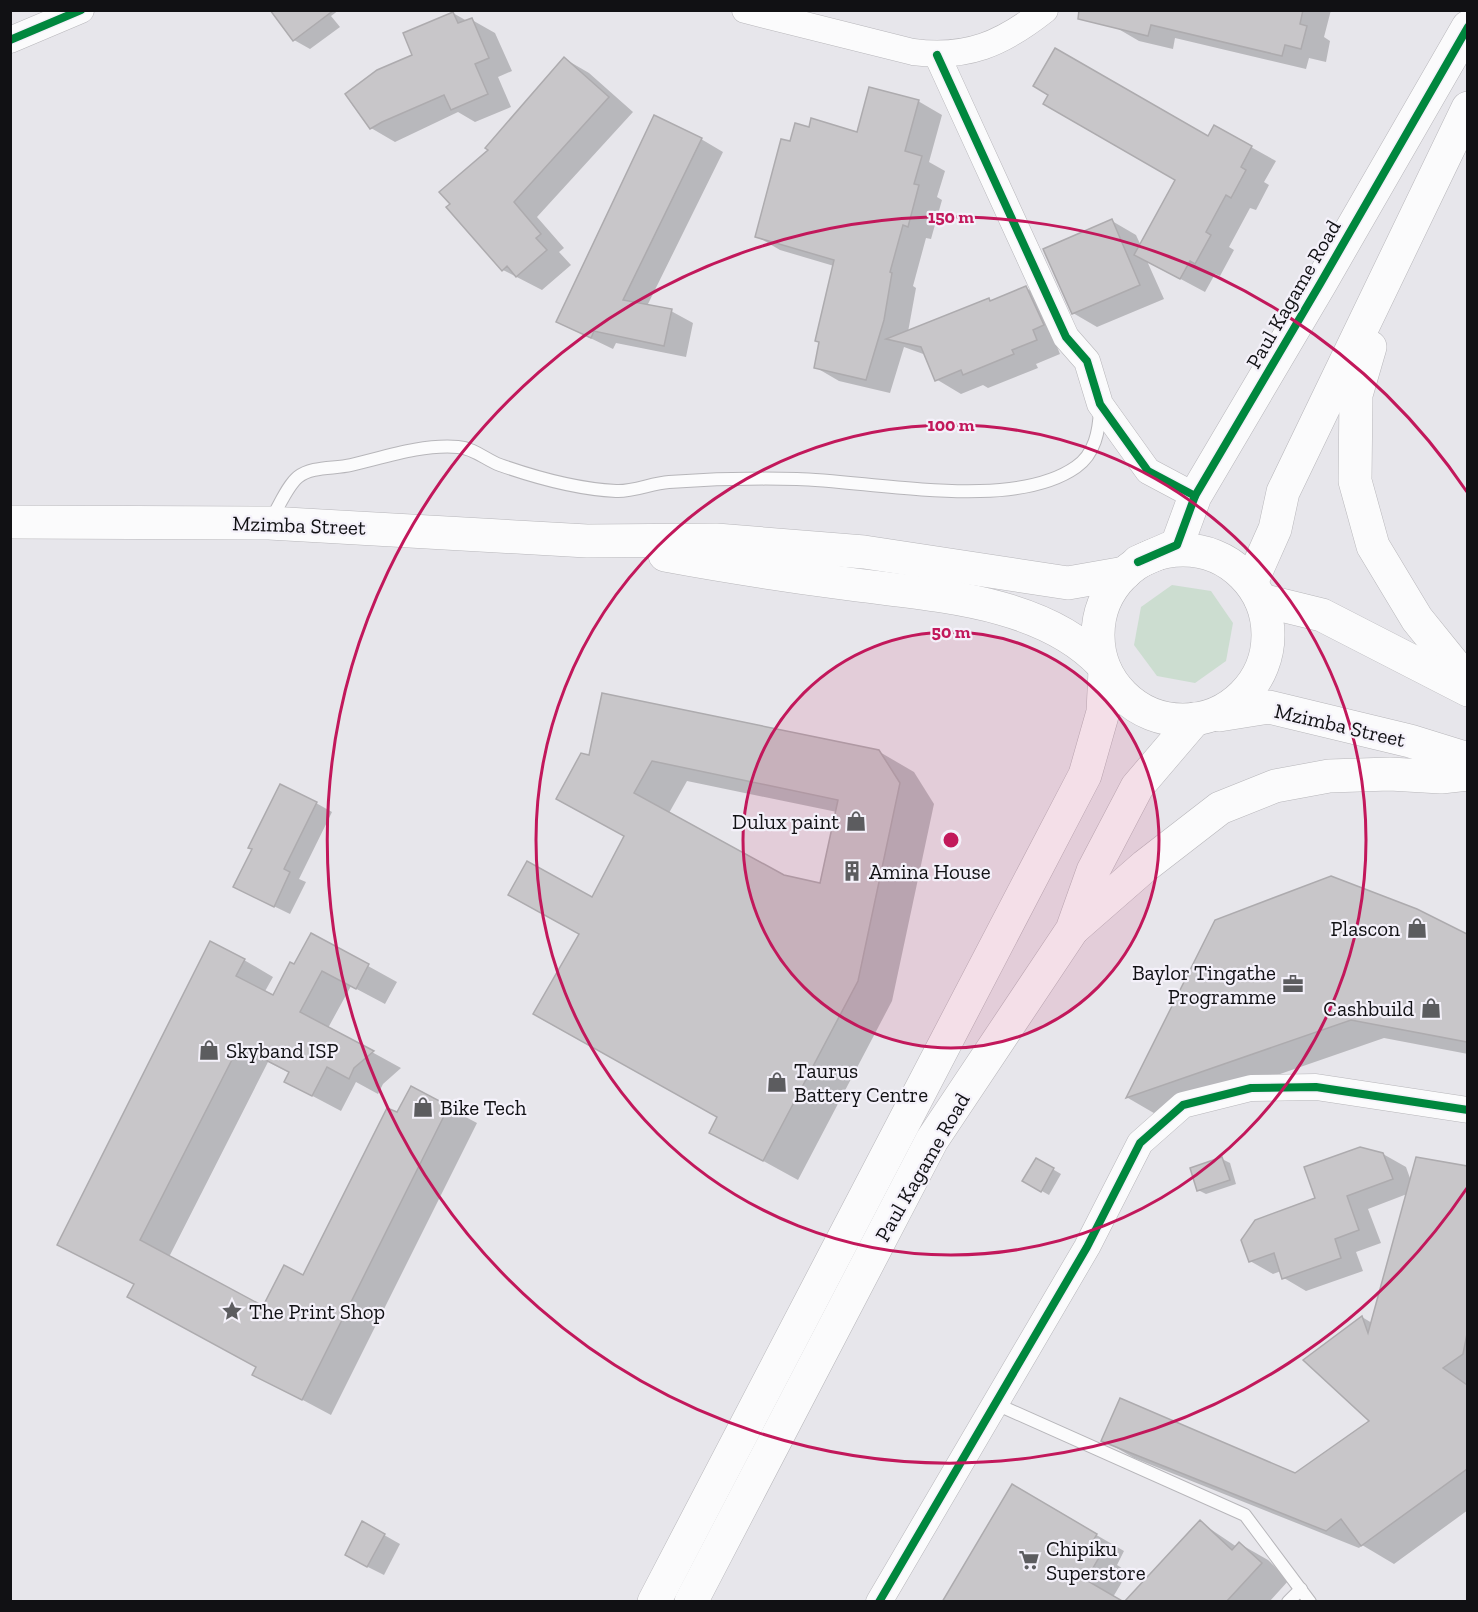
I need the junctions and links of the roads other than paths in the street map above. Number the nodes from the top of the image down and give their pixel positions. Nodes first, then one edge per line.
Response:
1 (81, 10) edge
2 (746, 10) edge
3 (1045, 10) edge
4 (1467, 27) edge
5 (10, 40) edge
6 (938, 55) junction
7 (1467, 108) edge
8 (1393, 264) junction
9 (1100, 404) junction
10 (1194, 496) junction
11 (10, 522) edge
12 (269, 523) junction
13 (587, 541) junction
14 (1132, 568) junction
15 (1256, 592) junction
16 (1103, 667) junction
17 (1467, 682) edge
18 (1467, 690) edge
19 (1203, 718) junction
20 (1467, 759) edge
21 (1467, 774) edge
22 (1072, 930) junction
23 (1467, 1110) edge
24 (996, 1404) junction
25 (1301, 1589) junction
26 (654, 1602) edge
27 (691, 1602) edge
28 (879, 1602) edge
29 (1288, 1602) edge
30 (1310, 1602) edge

1 - 5 street
2 - 6 street
3 - 6 street
4 - 10 main road, Paul Kagame Road
6 - 9 street
7 - 8 main road
8 - 15 main road
8 - 17 main road
9 - 10 street
9 - 12 lane
10 - 14 main road, Paul Kagame Road
11 - 12 main road, Mzimba Street
12 - 13 main road, Mzimba Street
13 - 14 main road
13 - 16 main road
14 - 15 main road
14 - 16 main road
15 - 18 main road
15 - 19 main road
16 - 19 main road
16 - 26 main road
19 - 20 main road, Mzimba Street
19 - 22 main road, Paul Kagame Road
21 - 22 main road
22 - 27 main road, Paul Kagame Road
23 - 24 street
24 - 25 lane
24 - 28 street
25 - 29 lane
25 - 30 lane

